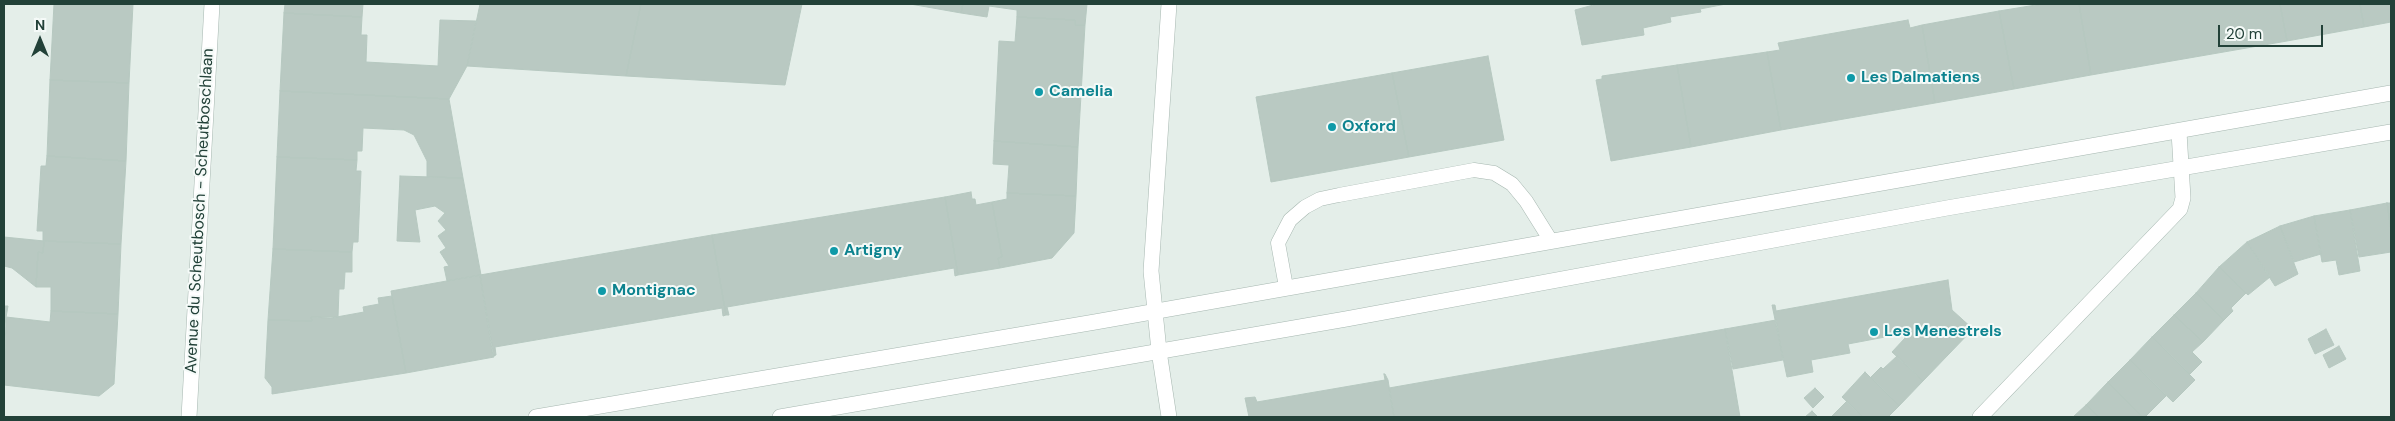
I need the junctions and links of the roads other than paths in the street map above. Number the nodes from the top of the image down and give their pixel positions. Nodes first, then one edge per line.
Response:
1 (212, 4) edge
2 (1169, 4) edge
3 (2391, 93) edge
4 (2179, 132) junction
5 (2391, 132) edge
6 (2181, 167) junction
7 (1551, 241) junction
8 (1286, 287) junction
9 (1154, 311) junction
10 (1159, 351) junction
11 (189, 417) edge
12 (536, 417) edge
13 (780, 417) edge
14 (1169, 417) edge
15 (1980, 417) edge

1 - 11 street, Avenue du Scheutbosch - Scheutboschlaan
2 - 9 street
3 - 4 street
4 - 6 street
4 - 7 street
5 - 6 street
6 - 10 street
6 - 15 street
7 - 8 street
7 - 8 lane
8 - 9 street
9 - 10 street
9 - 12 street
10 - 13 street
10 - 14 street

